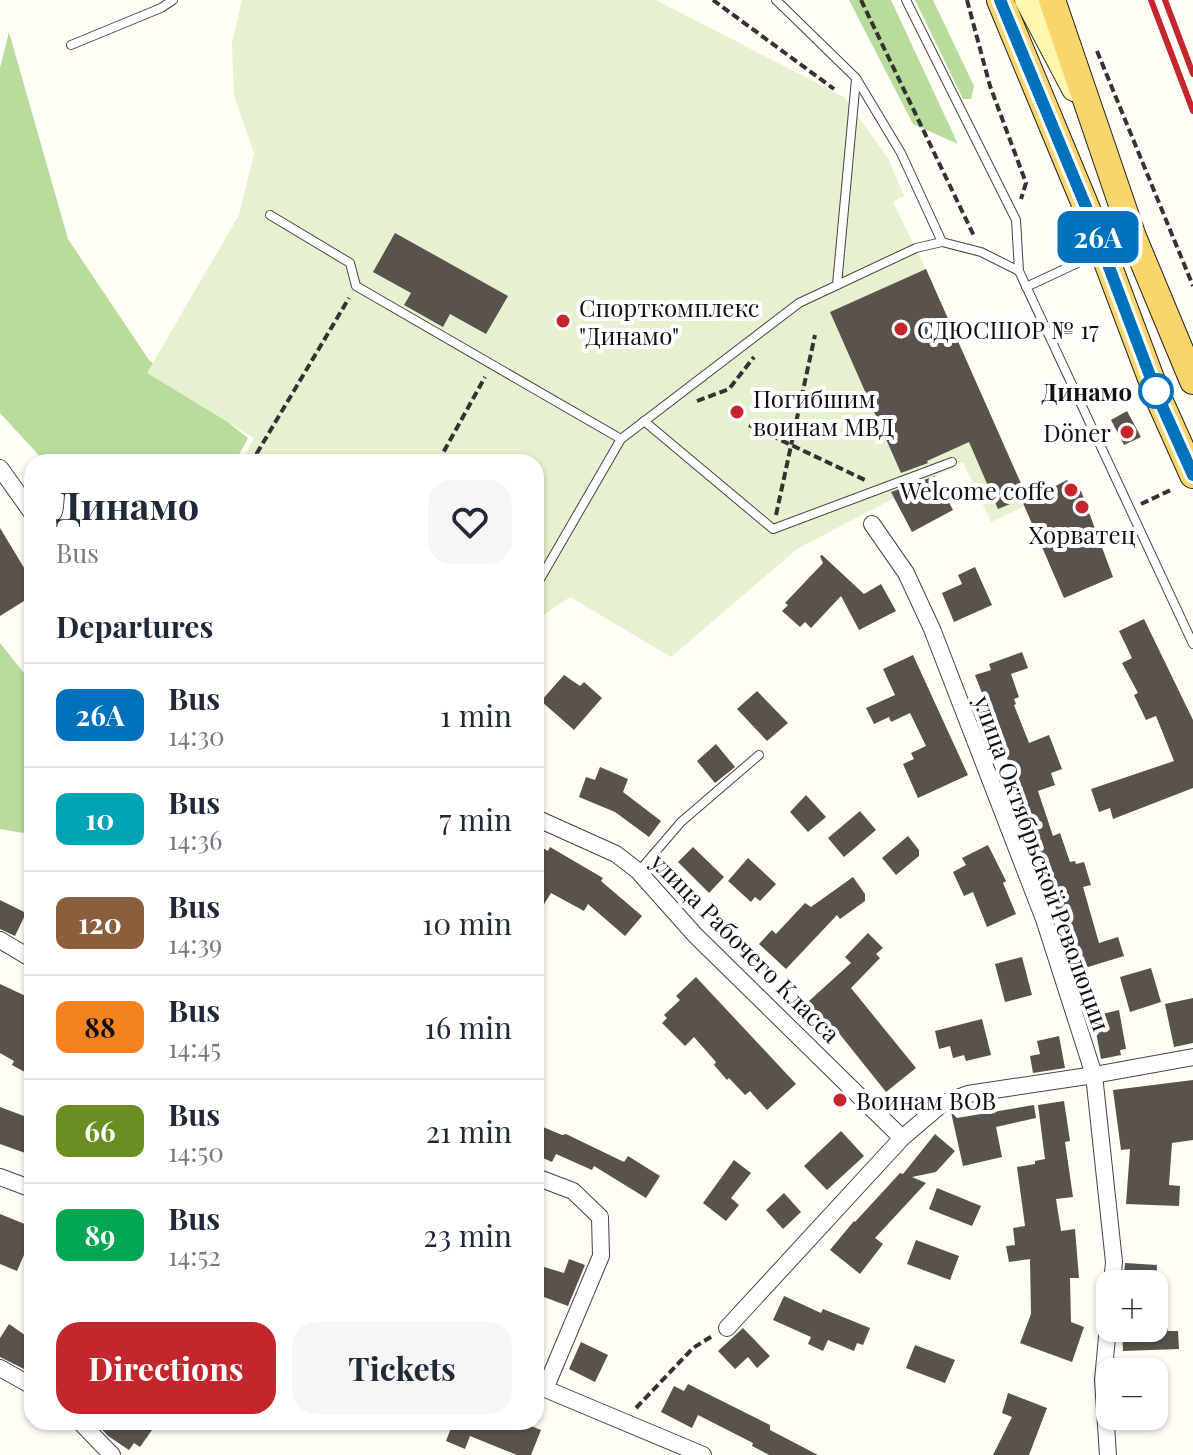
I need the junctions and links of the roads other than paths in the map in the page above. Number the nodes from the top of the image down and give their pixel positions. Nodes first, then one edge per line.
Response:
1 (173, 0) edge
2 (776, 0) edge
3 (906, 0) edge
4 (1000, 0) edge
5 (1027, 0) edge
6 (1052, 0) edge
7 (71, 45) dead end
8 (856, 78) junction
9 (1097, 133) junction
10 (270, 215) dead end
11 (1133, 237) junction
12 (942, 242) junction
13 (1104, 251) junction
14 (1019, 271) junction
15 (837, 285) junction
16 (1026, 287) junction
17 (1193, 381) edge
18 (644, 421) junction
19 (621, 439) junction
20 (952, 462) dead end
21 (0, 468) edge
22 (1183, 482) edge
23 (24, 502) edge
24 (872, 524) dead end
25 (544, 572) edge
26 (1193, 644) edge
27 (759, 755) dead end
28 (544, 822) edge
29 (638, 871) junction
30 (0, 940) edge
31 (24, 954) edge
32 (1193, 1057) edge
33 (1094, 1075) junction
34 (902, 1138) junction
35 (0, 1177) edge
36 (544, 1180) edge
37 (24, 1186) edge
38 (1113, 1270) edge
39 (727, 1328) road end
40 (1107, 1342) edge
41 (0, 1368) edge
42 (544, 1378) edge
43 (24, 1382) edge
44 (544, 1389) edge
45 (88, 1430) edge
46 (112, 1455) edge
47 (703, 1455) edge
48 (1108, 1455) edge

1 - 7 lane
2 - 8 lane
3 - 14 lane
4 - 13 main road
5 - 9 main road
6 - 9 main road
8 - 12 lane
8 - 15 lane
9 - 11 main road
10 - 19 lane
11 - 13 main road
11 - 17 main road
12 - 14 lane
12 - 15 lane
13 - 16 lane
13 - 22 main road
14 - 16 lane
15 - 18 lane
16 - 26 lane
18 - 19 lane
18 - 20 lane
19 - 25 lane
21 - 23 street
24 - 33 street, улица Октябрьской Революции
27 - 29 lane
28 - 29 street, улица Рабочего Класса
29 - 34 street, улица Рабочего Класса
30 - 31 street
32 - 33 street
33 - 34 street
33 - 38 street, улица Октябрьской Революции
34 - 39 street
35 - 37 street
36 - 42 street
40 - 48 street
41 - 43 street
44 - 47 street
45 - 46 street

